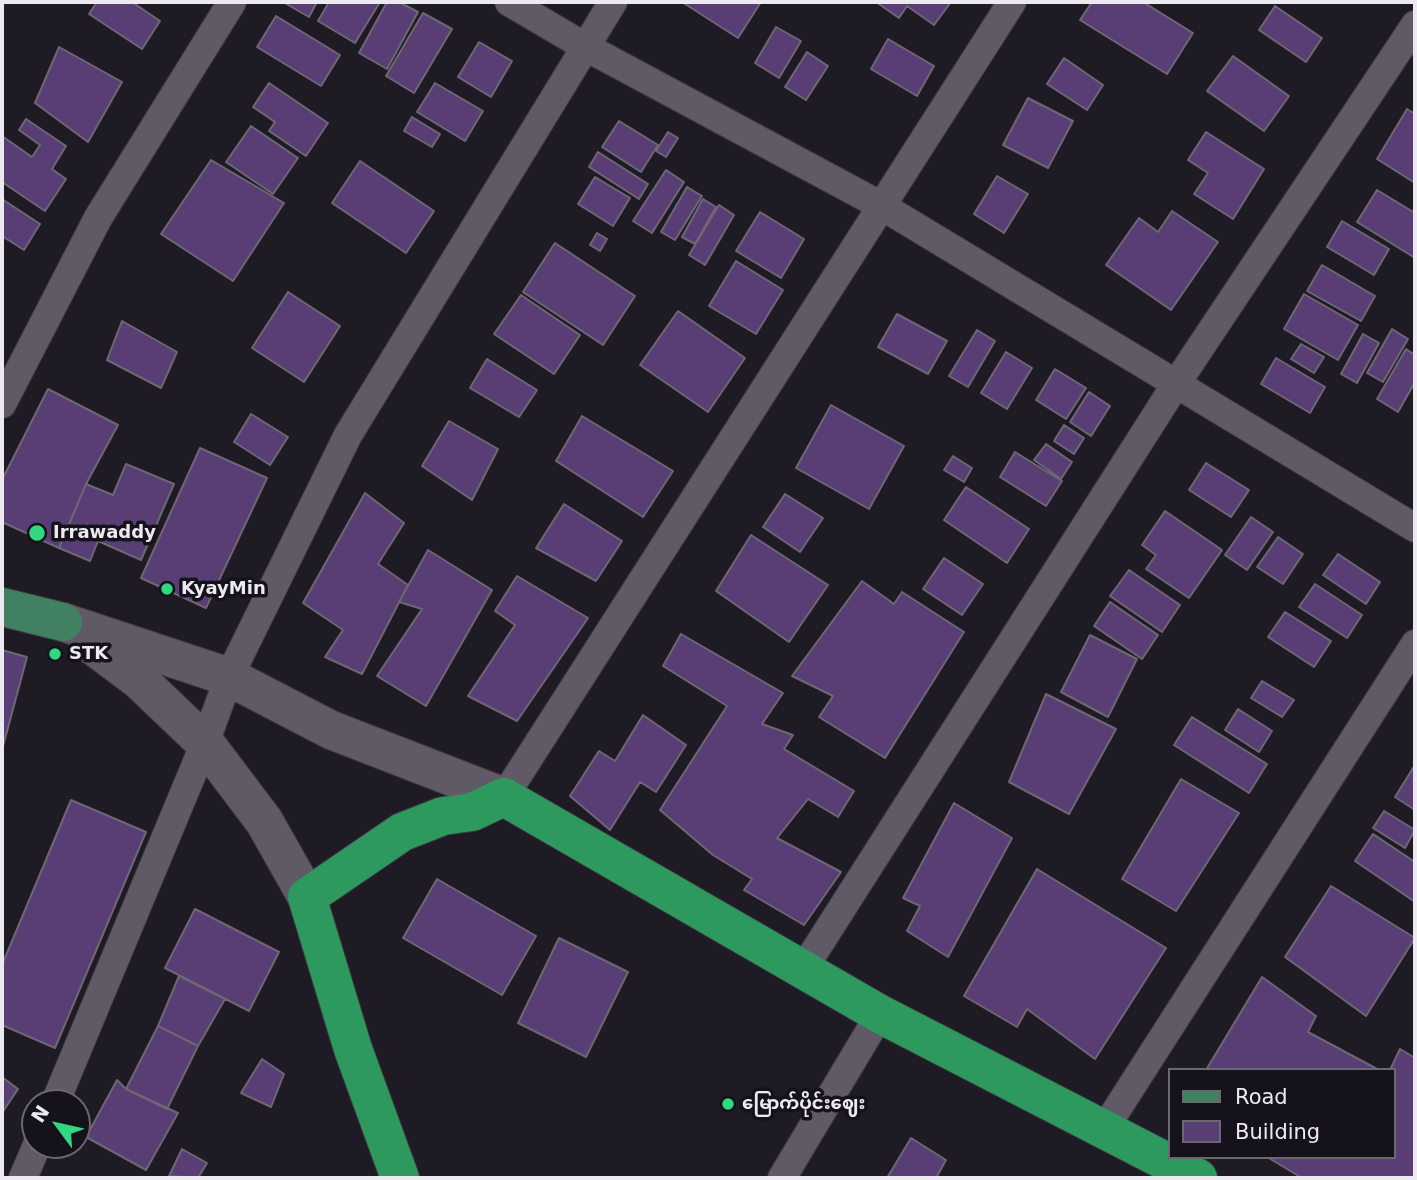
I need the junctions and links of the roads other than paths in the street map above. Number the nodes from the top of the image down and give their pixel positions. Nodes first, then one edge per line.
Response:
1 (232, 2) edge
2 (509, 2) edge
3 (613, 2) edge
4 (1012, 2) edge
5 (1415, 25) edge
6 (584, 46) junction
7 (880, 205) junction
8 (1176, 384) junction
9 (2, 404) edge
10 (1415, 528) edge
11 (2, 607) edge
12 (64, 622) junction
13 (1415, 644) edge
14 (229, 677) junction
15 (205, 743) junction
16 (504, 797) junction
17 (307, 897) junction
18 (802, 971) junction
19 (880, 1014) junction
20 (61, 1089) edge
21 (1103, 1131) junction
22 (31, 1159) edge
23 (23, 1178) edge
24 (400, 1178) edge
25 (782, 1178) edge
26 (1198, 1178) edge

1 - 9 street
2 - 6 street
3 - 6 street
4 - 7 street
5 - 8 street
6 - 7 street
6 - 14 street
7 - 8 street
7 - 16 street
8 - 10 street
8 - 18 street
11 - 12 main road
12 - 14 main road
12 - 15 main road
13 - 21 street
14 - 15 street
14 - 16 main road
15 - 17 main road
15 - 20 street
16 - 17 highway
16 - 18 highway
17 - 24 highway
18 - 19 highway
19 - 21 highway
19 - 25 street
21 - 26 highway
22 - 23 street

